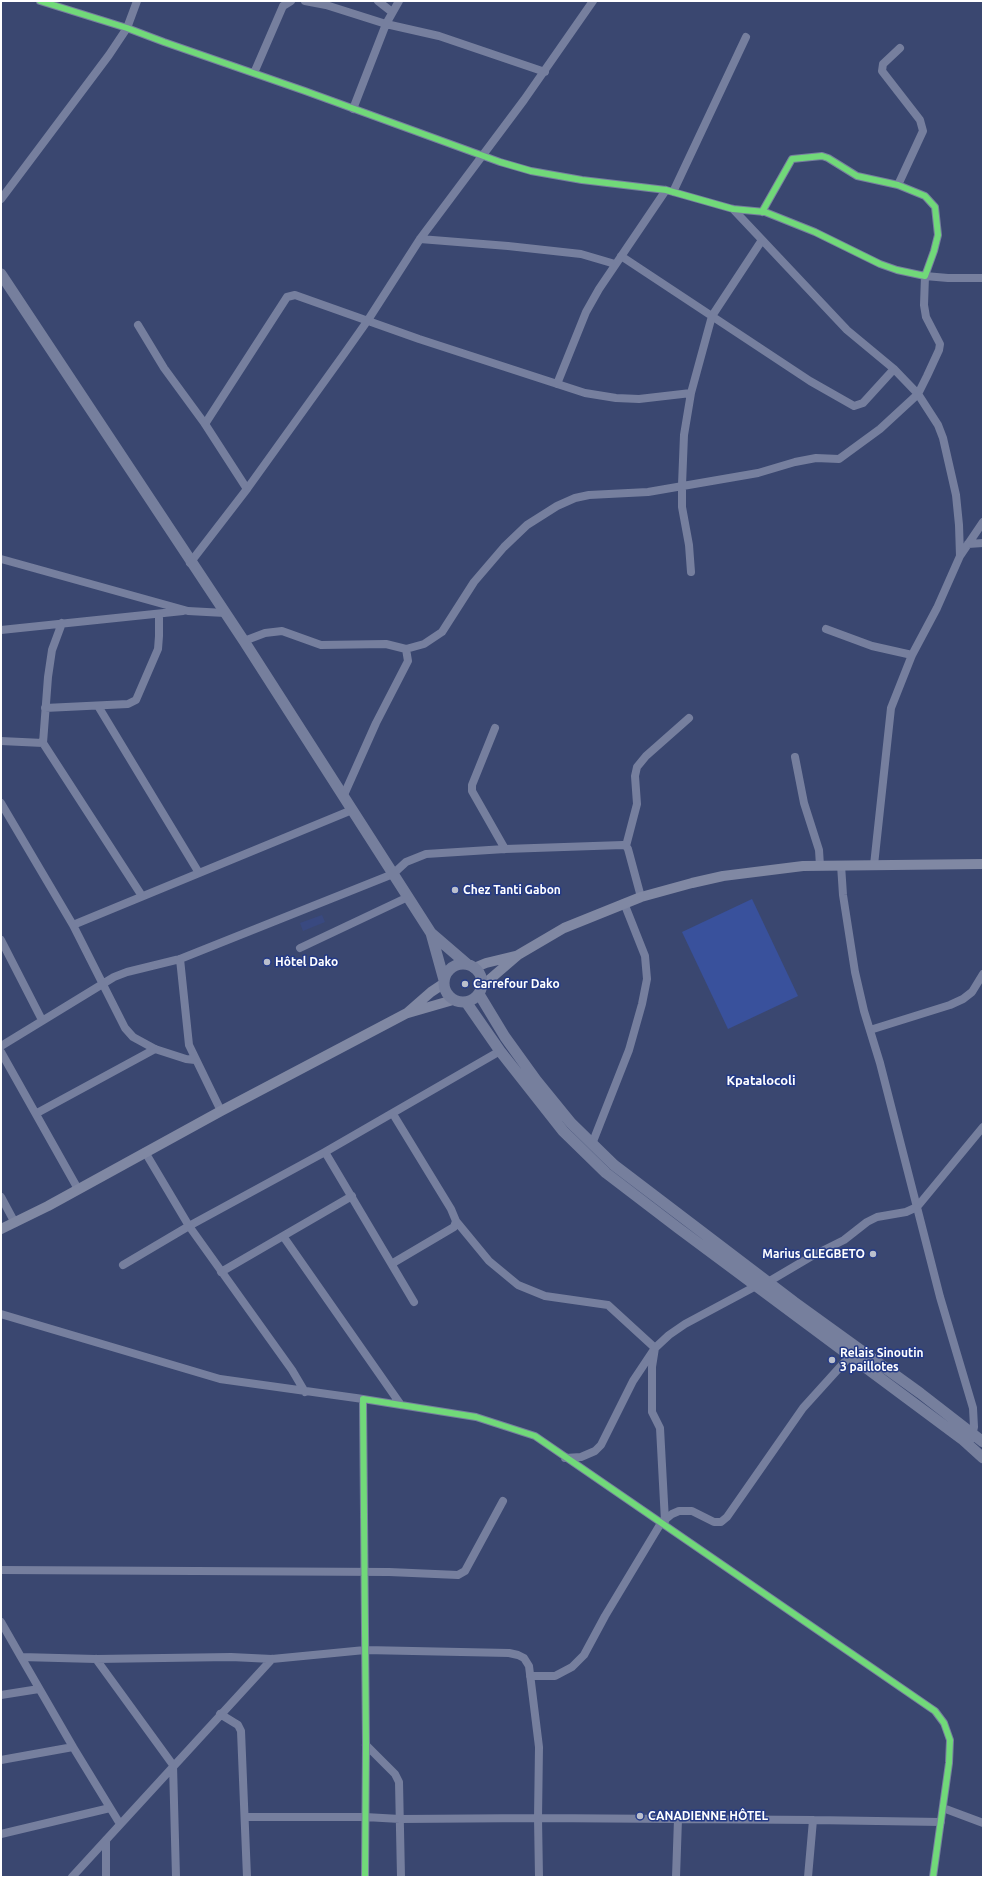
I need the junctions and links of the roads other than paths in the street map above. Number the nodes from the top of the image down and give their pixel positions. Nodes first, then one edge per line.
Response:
1 (40, 1) edge
2 (137, 1) edge
3 (291, 1) edge
4 (305, 1) edge
5 (378, 1) edge
6 (399, 1) edge
7 (593, 1) edge
8 (328, 3) edge
9 (392, 12) junction
10 (386, 24) junction
11 (127, 28) junction
12 (746, 37) dead end
13 (900, 48) dead end
14 (545, 72) junction
15 (254, 73) junction
16 (353, 109) junction
17 (482, 156) junction
18 (898, 185) junction
19 (669, 191) junction
20 (1, 199) edge
21 (733, 209) junction
22 (762, 212) junction
23 (420, 239) junction
24 (762, 240) junction
25 (621, 256) junction
26 (615, 264) junction
27 (1, 274) edge
28 (925, 276) junction
29 (983, 278) edge
30 (712, 316) junction
31 (368, 320) junction
32 (138, 326) dead end
33 (894, 369) junction
34 (557, 384) junction
35 (691, 393) junction
36 (918, 394) junction
37 (205, 424) junction
38 (682, 485) junction
39 (247, 489) junction
40 (983, 522) edge
41 (983, 543) edge
42 (968, 544) junction
43 (960, 556) junction
44 (1, 559) edge
45 (190, 563) junction
46 (691, 572) dead end
47 (188, 611) junction
48 (159, 614) junction
49 (225, 614) junction
50 (62, 623) junction
51 (826, 629) dead end
52 (1, 630) edge
53 (244, 641) junction
54 (406, 648) junction
55 (912, 655) junction
56 (98, 706) junction
57 (46, 708) junction
58 (690, 718) dead end
59 (495, 728) dead end
60 (1, 741) edge
61 (43, 743) junction
62 (795, 757) dead end
63 (343, 797) junction
64 (1, 803) edge
65 (352, 810) junction
66 (626, 846) junction
67 (505, 848) junction
68 (983, 864) edge
69 (840, 865) junction
70 (874, 865) junction
71 (820, 866) junction
72 (199, 873) junction
73 (393, 874) junction
74 (142, 896) junction
75 (408, 897) junction
76 (641, 897) junction
77 (624, 903) junction
78 (73, 925) junction
79 (431, 933) junction
80 (1, 940) edge
81 (300, 948) dead end
82 (518, 955) junction
83 (180, 959) junction
84 (471, 966) junction
85 (983, 974) edge
86 (444, 982) junction
87 (103, 984) junction
88 (480, 990) junction
89 (453, 1000) junction
90 (466, 1002) junction
91 (406, 1013) junction
92 (42, 1020) junction
93 (870, 1030) junction
94 (1, 1046) edge
95 (155, 1049) junction
96 (500, 1051) junction
97 (1, 1052) edge
98 (195, 1060) junction
99 (221, 1111) junction
100 (37, 1113) junction
101 (393, 1114) junction
102 (983, 1127) edge
103 (592, 1144) junction
104 (145, 1152) junction
105 (326, 1152) junction
106 (78, 1190) junction
107 (352, 1196) junction
108 (1, 1197) edge
109 (917, 1207) junction
110 (456, 1221) junction
111 (15, 1223) junction
112 (189, 1226) junction
113 (1, 1229) edge
114 (283, 1236) junction
115 (393, 1263) junction
116 (123, 1265) dead end
117 (220, 1272) junction
118 (768, 1282) junction
119 (756, 1286) junction
120 (414, 1302) dead end
121 (1, 1314) edge
122 (655, 1348) junction
123 (850, 1356) junction
124 (305, 1392) junction
125 (363, 1399) junction
126 (401, 1405) junction
127 (971, 1439) junction
128 (983, 1442) edge
129 (565, 1458) junction
130 (983, 1458) edge
131 (503, 1502) dead end
132 (663, 1522) junction
133 (1, 1570) edge
134 (364, 1573) junction
135 (1, 1622) edge
136 (365, 1650) junction
137 (21, 1657) junction
138 (272, 1658) junction
139 (96, 1659) junction
140 (530, 1676) junction
141 (39, 1689) junction
142 (1, 1695) edge
143 (220, 1714) junction
144 (366, 1745) junction
145 (73, 1747) junction
146 (1, 1760) edge
147 (173, 1765) junction
148 (110, 1808) junction
149 (943, 1808) junction
150 (245, 1817) junction
151 (365, 1817) junction
152 (538, 1818) junction
153 (400, 1819) junction
154 (678, 1819) junction
155 (813, 1820) junction
156 (941, 1822) junction
157 (983, 1823) edge
158 (120, 1824) junction
159 (1, 1834) edge
160 (106, 1840) junction
161 (72, 1877) edge
162 (106, 1877) edge
163 (176, 1877) edge
164 (247, 1877) edge
165 (365, 1877) edge
166 (400, 1877) edge
167 (539, 1877) edge
168 (676, 1877) edge
169 (808, 1877) edge
170 (933, 1877) edge

1 - 11 street
2 - 11 street
3 - 15 street
4 - 8 street
5 - 9 street
6 - 9 street
7 - 14 street
8 - 10 street
9 - 10 street
10 - 14 street
10 - 16 street
11 - 15 street
11 - 20 street
12 - 19 street
13 - 18 street
14 - 17 street
15 - 16 street
16 - 17 street
17 - 19 street
17 - 23 street
18 - 22 street
18 - 28 street
19 - 21 street
19 - 25 street
21 - 22 street
21 - 24 street
22 - 28 street
23 - 26 street
23 - 31 street
24 - 30 street
24 - 33 street
25 - 26 street
25 - 30 street
26 - 34 street
27 - 45 highway
28 - 29 street
28 - 36 street
30 - 33 street
30 - 35 street
31 - 34 street
31 - 37 street
31 - 39 street
32 - 37 street
33 - 36 street
34 - 35 street
35 - 38 street
36 - 38 street
36 - 43 street
37 - 39 street
38 - 46 street
38 - 54 street
39 - 45 street
40 - 42 street
41 - 42 street
42 - 43 street
43 - 55 street
44 - 47 street
45 - 49 highway
47 - 48 street
47 - 49 street
48 - 50 street
48 - 56 street
49 - 53 highway
50 - 52 street
50 - 57 street
51 - 55 street
53 - 54 street
53 - 63 highway
54 - 63 street
55 - 70 street
56 - 57 street
56 - 72 street
57 - 61 street
58 - 66 street
59 - 67 street
60 - 61 street
61 - 74 street
62 - 71 street
63 - 65 highway
64 - 78 street
65 - 72 street
65 - 73 highway
66 - 67 street
66 - 76 street
67 - 73 street
68 - 70 main road
69 - 70 main road
69 - 71 main road
69 - 93 street
71 - 76 main road
72 - 74 street
73 - 75 highway
73 - 83 street
74 - 78 street
75 - 79 highway
75 - 81 street
76 - 77 main road
77 - 82 main road
77 - 103 street
78 - 87 street
79 - 84 highway
79 - 86 highway
80 - 92 street
82 - 84 main road
82 - 88 main road
83 - 87 street
83 - 98 street
84 - 86 highway
84 - 88 highway
85 - 93 street
86 - 89 highway
86 - 91 main road
87 - 92 street
87 - 95 street
88 - 90 highway
88 - 103 highway
89 - 90 highway
89 - 91 main road
90 - 96 highway
91 - 99 main road
92 - 94 street
93 - 109 street
95 - 98 street
95 - 100 street
96 - 101 street
96 - 119 highway
97 - 100 street
98 - 99 street
99 - 104 main road
100 - 106 street
101 - 105 street
101 - 110 street
102 - 109 street
103 - 118 highway
104 - 106 main road
104 - 112 street
105 - 107 street
105 - 112 street
106 - 111 main road
107 - 114 street
107 - 115 street
108 - 111 street
109 - 118 street
109 - 127 street
110 - 115 street
110 - 122 street
111 - 113 main road
112 - 116 street
112 - 117 street
114 - 117 street
114 - 126 street
115 - 120 street
117 - 124 street
118 - 127 highway
119 - 122 street
119 - 123 highway
121 - 124 street
122 - 129 street
122 - 132 street
123 - 127 highway
123 - 132 street
124 - 125 street
125 - 126 street
125 - 134 street
126 - 129 street
127 - 128 highway
127 - 130 highway
129 - 132 street
131 - 134 street
132 - 140 street
132 - 149 street
133 - 134 street
134 - 136 street
135 - 137 street
136 - 138 street
136 - 140 street
136 - 144 street
137 - 139 street
137 - 141 street
138 - 139 street
138 - 143 street
139 - 147 street
140 - 152 street
141 - 142 street
141 - 145 street
143 - 147 street
143 - 150 street
144 - 151 street
144 - 153 street
145 - 146 street
145 - 148 street
147 - 158 street
147 - 163 street
148 - 158 street
148 - 159 street
149 - 156 street
149 - 157 street
150 - 151 street
150 - 164 street
151 - 153 street
151 - 165 street
152 - 153 street
152 - 154 street
152 - 167 street
153 - 166 street
154 - 155 street
154 - 168 street
155 - 156 street
155 - 169 street
156 - 170 street
158 - 160 street
160 - 161 street
160 - 162 street

